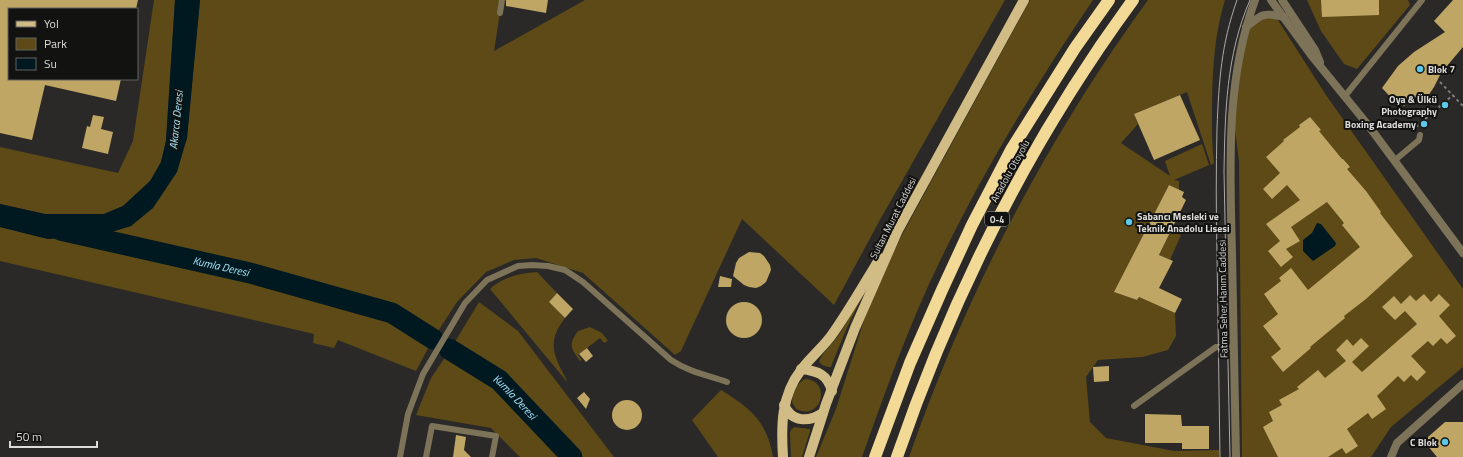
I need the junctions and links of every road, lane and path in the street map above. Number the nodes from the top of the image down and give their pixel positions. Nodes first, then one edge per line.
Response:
1 (502, 0) edge
2 (1024, 0) edge
3 (1109, 0) edge
4 (1134, 0) edge
5 (1255, 0) edge
6 (1271, 0) edge
7 (1282, 0) edge
8 (1422, 0) edge
9 (500, 13) dead end
10 (1284, 17) junction
11 (1246, 28) junction
12 (1322, 69) junction
13 (1440, 82) dead end
14 (1452, 95) junction
15 (1345, 96) junction
16 (1463, 106) edge
17 (1415, 128) dead end
18 (1393, 160) junction
19 (898, 230) junction
20 (1463, 253) edge
21 (1234, 347) junction
22 (801, 369) junction
23 (727, 382) dead end
24 (1463, 384) edge
25 (832, 391) junction
26 (784, 405) junction
27 (1134, 406) dead end
28 (823, 413) junction
29 (400, 457) edge
30 (426, 457) edge
31 (492, 457) edge
32 (783, 457) edge
33 (809, 457) edge
34 (875, 457) edge
35 (897, 457) edge
36 (1236, 457) edge
37 (1391, 457) edge

1 - 9 lane
2 - 19 main road, Sultan Murat Caddesi
3 - 34 highway, Anadolu Otoyolu / O-4
4 - 35 highway, Anadolu Otoyolu / O-4
5 - 11 street, Fatma Seher Hanım Caddesi
6 - 10 street
7 - 12 street
8 - 15 lane
10 - 11 street
10 - 12 street
11 - 21 street, Fatma Seher Hanım Caddesi
12 - 15 street
13 - 14 path
14 - 16 path
14 - 17 path
15 - 18 street
18 - 18 lane
18 - 20 street
19 - 22 main road
19 - 25 main road, Sultan Murat Caddesi
21 - 27 lane
21 - 36 street, Fatma Seher Hanım Caddesi
22 - 25 main road
22 - 26 main road
23 - 29 lane
24 - 37 street
25 - 28 main road, Sultan Murat Caddesi
26 - 28 main road
26 - 32 main road
28 - 33 main road, Sultan Murat Caddesi
30 - 31 lane

